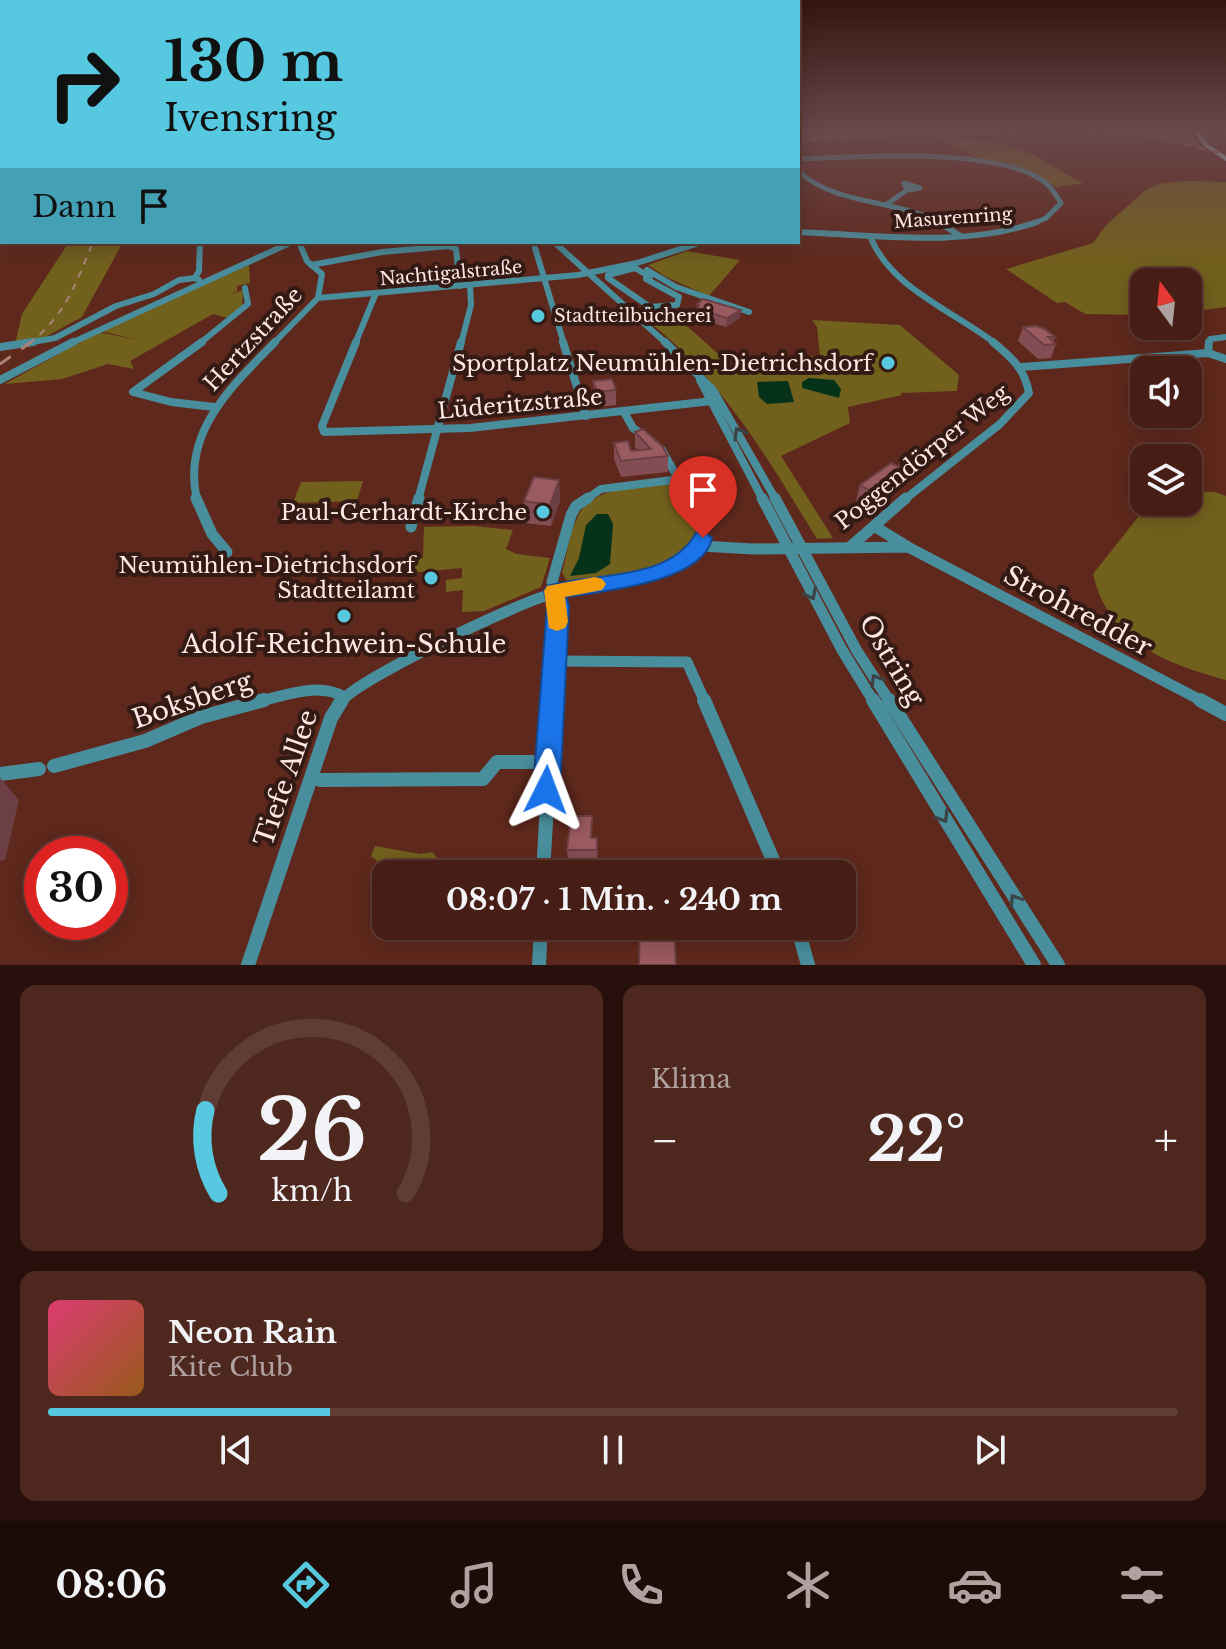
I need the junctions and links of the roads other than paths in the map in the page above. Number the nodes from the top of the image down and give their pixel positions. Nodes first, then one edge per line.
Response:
1 (804, 175) edge
2 (1031, 175) edge
3 (907, 190) dead end
4 (887, 204) junction
5 (800, 232) edge
6 (959, 235) junction
7 (870, 236) junction
8 (200, 244) edge
9 (287, 244) edge
10 (300, 244) edge
11 (556, 244) edge
12 (674, 244) edge
13 (695, 244) edge
14 (535, 248) dead end
15 (682, 248) junction
16 (637, 263) junction
17 (311, 265) junction
18 (587, 274) junction
19 (545, 279) junction
20 (198, 280) junction
21 (470, 285) junction
22 (460, 286) junction
23 (245, 288) dead end
24 (376, 293) junction
25 (318, 298) junction
26 (650, 307) joint
27 (749, 312) dead end
28 (1226, 337) edge
29 (0, 347) edge
30 (1208, 353) junction
31 (1226, 359) edge
32 (1022, 367) junction
33 (0, 380) edge
34 (714, 400) junction
35 (214, 407) junction
36 (624, 412) junction
37 (586, 416) junction
38 (440, 430) junction
39 (680, 479) junction
40 (874, 526) junction
41 (411, 527) dead end
42 (701, 546) junction
43 (850, 547) junction
44 (908, 547) junction
45 (227, 552) dead end
46 (554, 591) junction
47 (555, 661) junction
48 (344, 697) junction
49 (1226, 714) edge
50 (547, 762) junction
51 (54, 766) dead end
52 (39, 769) dead end
53 (0, 774) edge
54 (320, 780) dead end
55 (544, 860) edge
56 (773, 860) edge
57 (540, 940) edge
58 (801, 940) edge
59 (248, 965) edge
60 (539, 965) edge
61 (808, 965) edge
62 (1034, 965) edge
63 (1058, 965) edge

1 - 4 street
2 - 6 street, Masurenring
3 - 4 street
4 - 6 street
5 - 7 street, Masurenring
6 - 7 street, Masurenring
7 - 32 street, Poggendörper Weg
8 - 20 street
9 - 20 street
10 - 17 street, Hertzstraße
11 - 18 street, Ostring
12 - 15 street
13 - 15 street
14 - 19 street
15 - 16 street
16 - 18 street
16 - 27 street
17 - 22 street
17 - 25 street, Hertzstraße
18 - 19 street, Nachtigalstraße
18 - 34 street, Ostring
19 - 21 street, Nachtigalstraße
19 - 37 street
20 - 29 street
20 - 33 street
21 - 22 street, Nachtigalstraße
21 - 38 street
22 - 24 street, Nachtigalstraße
23 - 35 street
24 - 25 street, Nachtigalstraße
24 - 38 street, Lüderitzstraße
25 - 35 street, Hertzstraße
26 - 26 street
28 - 30 street
30 - 31 street
30 - 32 street
32 - 40 street, Poggendörper Weg
34 - 36 street, Lüderitzstraße
34 -> 62 street, Ostring
63 -> 34 street, Ostring
35 - 45 street, Hertzstraße
36 - 37 street, Lüderitzstraße
36 - 39 street
37 - 38 street, Lüderitzstraße
38 - 41 street
39 - 42 street
39 - 46 street
40 - 43 street, Poggendörper Weg
40 - 44 street, Strohredder
42 - 43 street, Poggendörper Weg
42 - 46 street, Tiefe Allee
43 - 44 street, Strohredder
44 - 49 street, Strohredder
46 - 47 street
46 - 48 street, Tiefe Allee
47 - 50 street
47 - 56 street
48 - 51 street, Boksberg
48 - 59 street, Tiefe Allee
50 - 54 street
50 - 55 street
52 - 53 street
57 - 60 street
58 - 61 street

